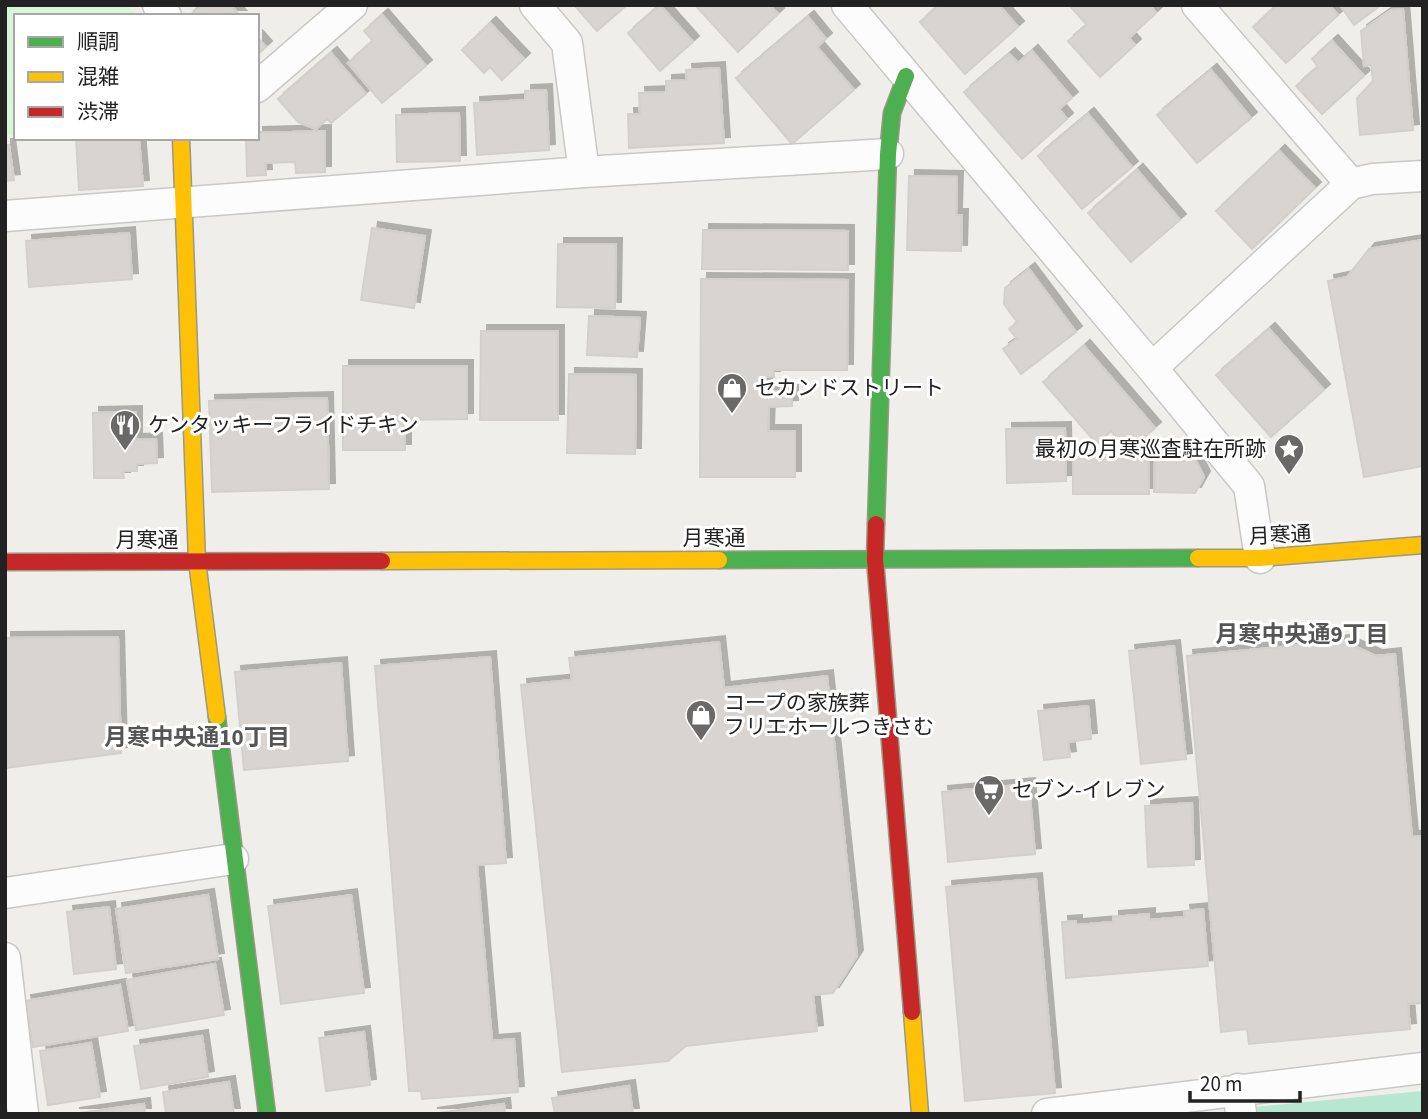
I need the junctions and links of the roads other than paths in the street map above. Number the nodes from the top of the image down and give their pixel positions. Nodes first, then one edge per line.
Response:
1 (352, 5) edge
2 (535, 5) edge
3 (847, 5) edge
4 (1197, 5) edge
5 (906, 76) junction
6 (259, 85) edge
7 (187, 143) edge
8 (888, 154) junction
9 (584, 172) junction
10 (1423, 176) edge
11 (1352, 184) junction
12 (182, 203) junction
13 (5, 216) edge
14 (1152, 369) junction
15 (1423, 545) edge
16 (1260, 558) junction
17 (875, 559) junction
18 (197, 561) junction
19 (5, 562) edge
20 (233, 859) junction
21 (5, 893) edge
22 (5, 958) edge
23 (10, 1044) edge
24 (1423, 1068) edge
25 (1239, 1101) edge
26 (23, 1114) edge
27 (267, 1114) edge
28 (920, 1114) edge
29 (1047, 1114) edge

1 - 6 street
2 - 9 street
3 - 5 street
4 - 11 street
5 - 8 main road
5 - 14 street
7 - 12 main road
8 - 9 street
8 - 17 main road
9 - 12 street
10 - 11 street
11 - 14 street
12 - 13 street
12 - 18 main road
14 - 16 street
15 - 16 main road, 月寒通
16 - 17 main road, 月寒通
17 - 18 main road, 月寒通
17 - 28 main road
18 - 19 main road, 月寒通
18 - 20 main road
20 - 21 street
20 - 27 main road
22 - 23 street
23 - 26 street
24 - 25 street
25 - 29 street

